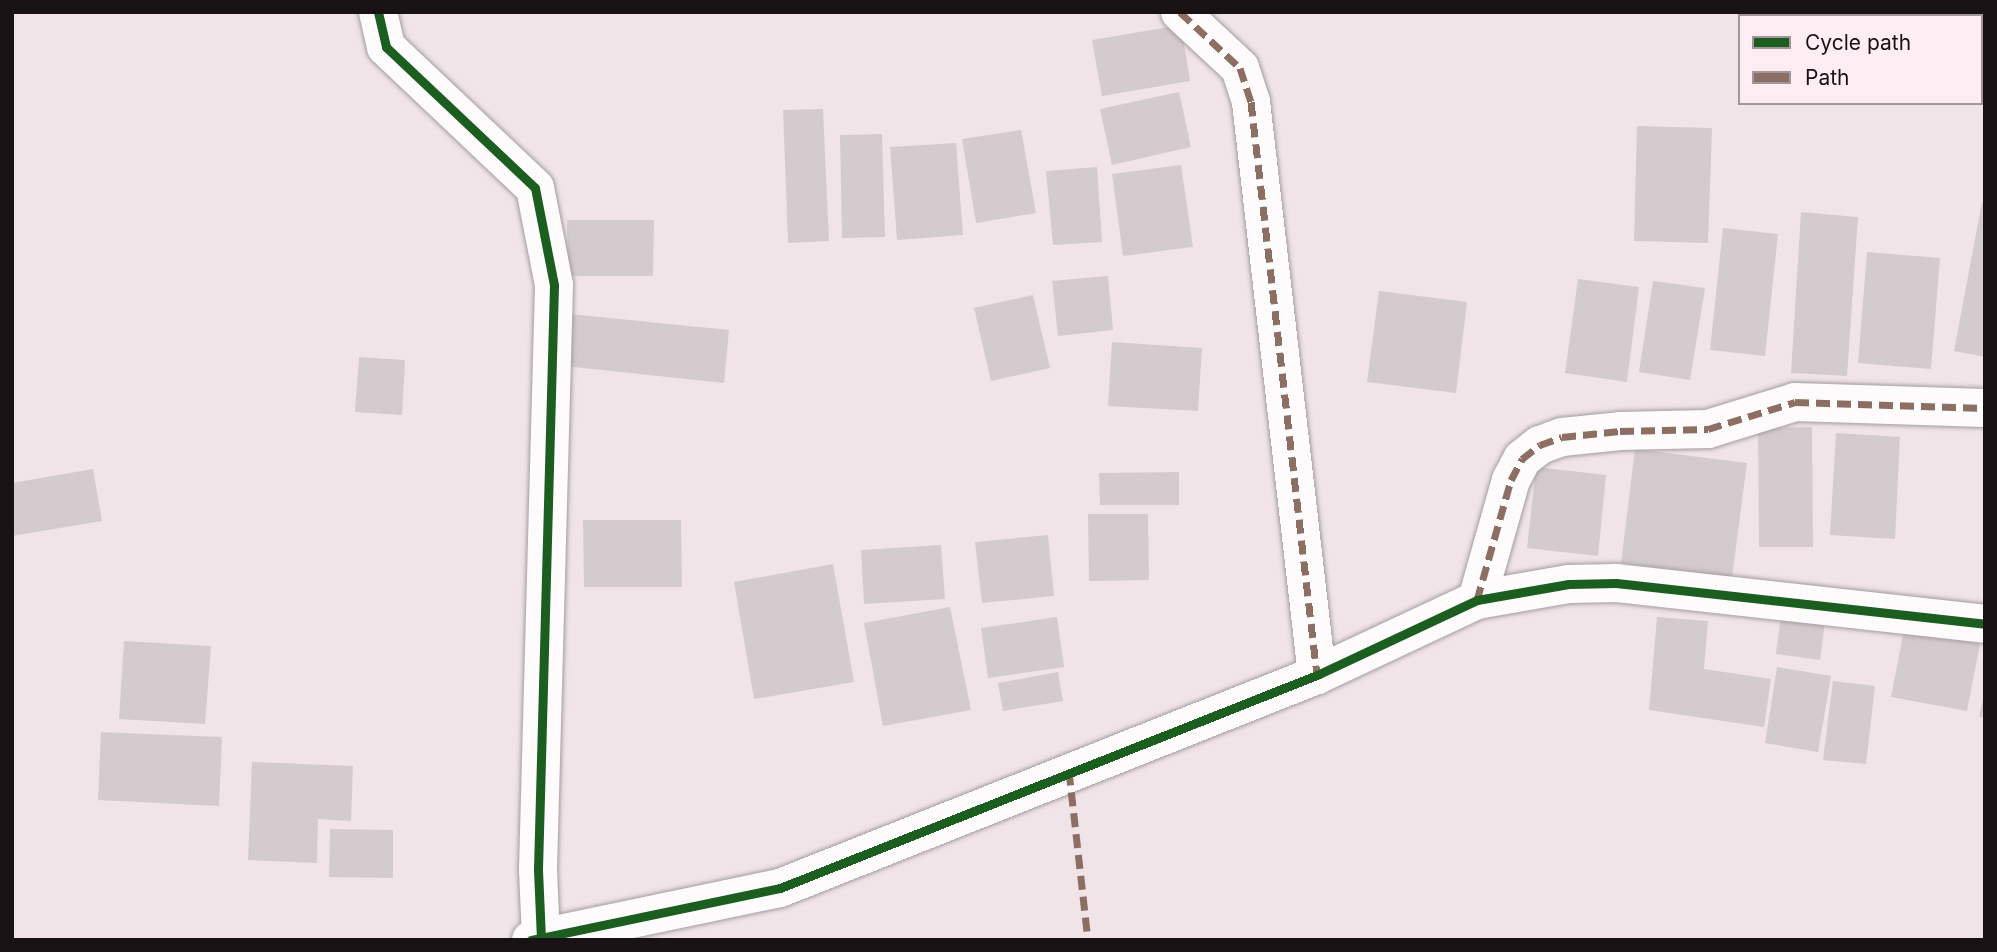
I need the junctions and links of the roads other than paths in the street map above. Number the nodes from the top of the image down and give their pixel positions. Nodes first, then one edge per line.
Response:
1 (378, 12) edge
2 (1180, 12) edge
3 (1985, 408) edge
4 (1477, 600) junction
5 (1985, 624) edge
6 (1317, 676) junction
7 (536, 939) edge

1 - 7 street
2 - 6 street
3 - 4 street
4 - 5 street
4 - 6 street
6 - 7 street

